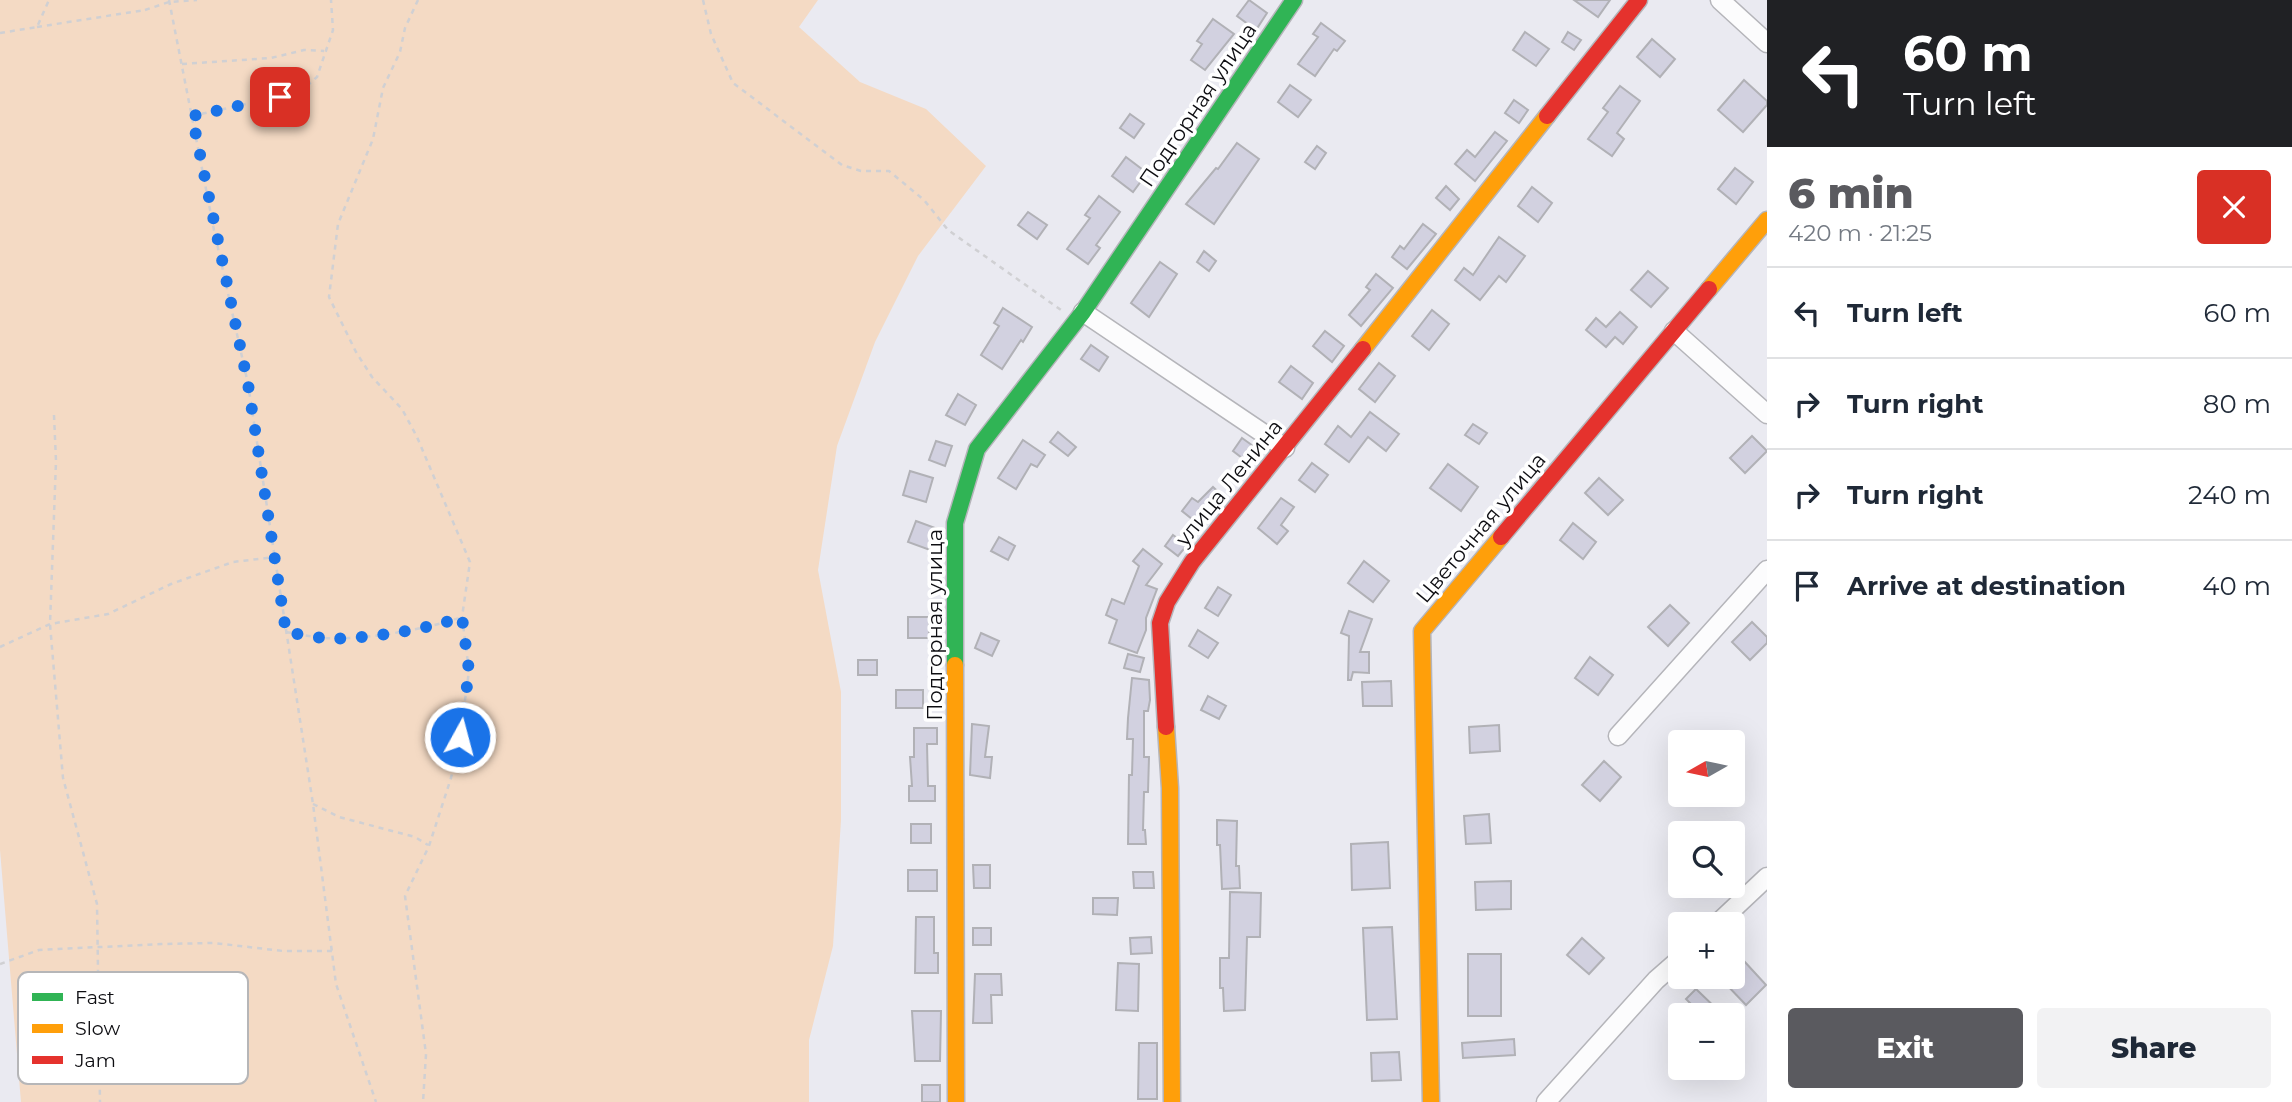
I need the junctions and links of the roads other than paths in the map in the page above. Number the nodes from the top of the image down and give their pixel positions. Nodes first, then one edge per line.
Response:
1 (1294, 0) edge
2 (1639, 0) edge
3 (1720, 0) edge
4 (1767, 43) edge
5 (1767, 220) edge
6 (1079, 316) junction
7 (1674, 331) junction
8 (1767, 414) edge
9 (1285, 448) junction
10 (1767, 570) edge
11 (1618, 736) dead end
12 (1767, 877) edge
13 (1730, 912) edge
14 (1668, 970) edge
15 (956, 1102) edge
16 (1172, 1102) edge
17 (1431, 1102) edge
18 (1546, 1102) edge

1 - 6 street, Подгорная улица
2 - 9 street, улица Ленина
3 - 4 street
5 - 7 street, Цветочная улица
6 - 9 street
6 - 15 street, Подгорная улица
7 - 8 street
7 - 17 street, Цветочная улица
9 - 16 street, улица Ленина
10 - 11 street
12 - 13 street
14 - 18 street

